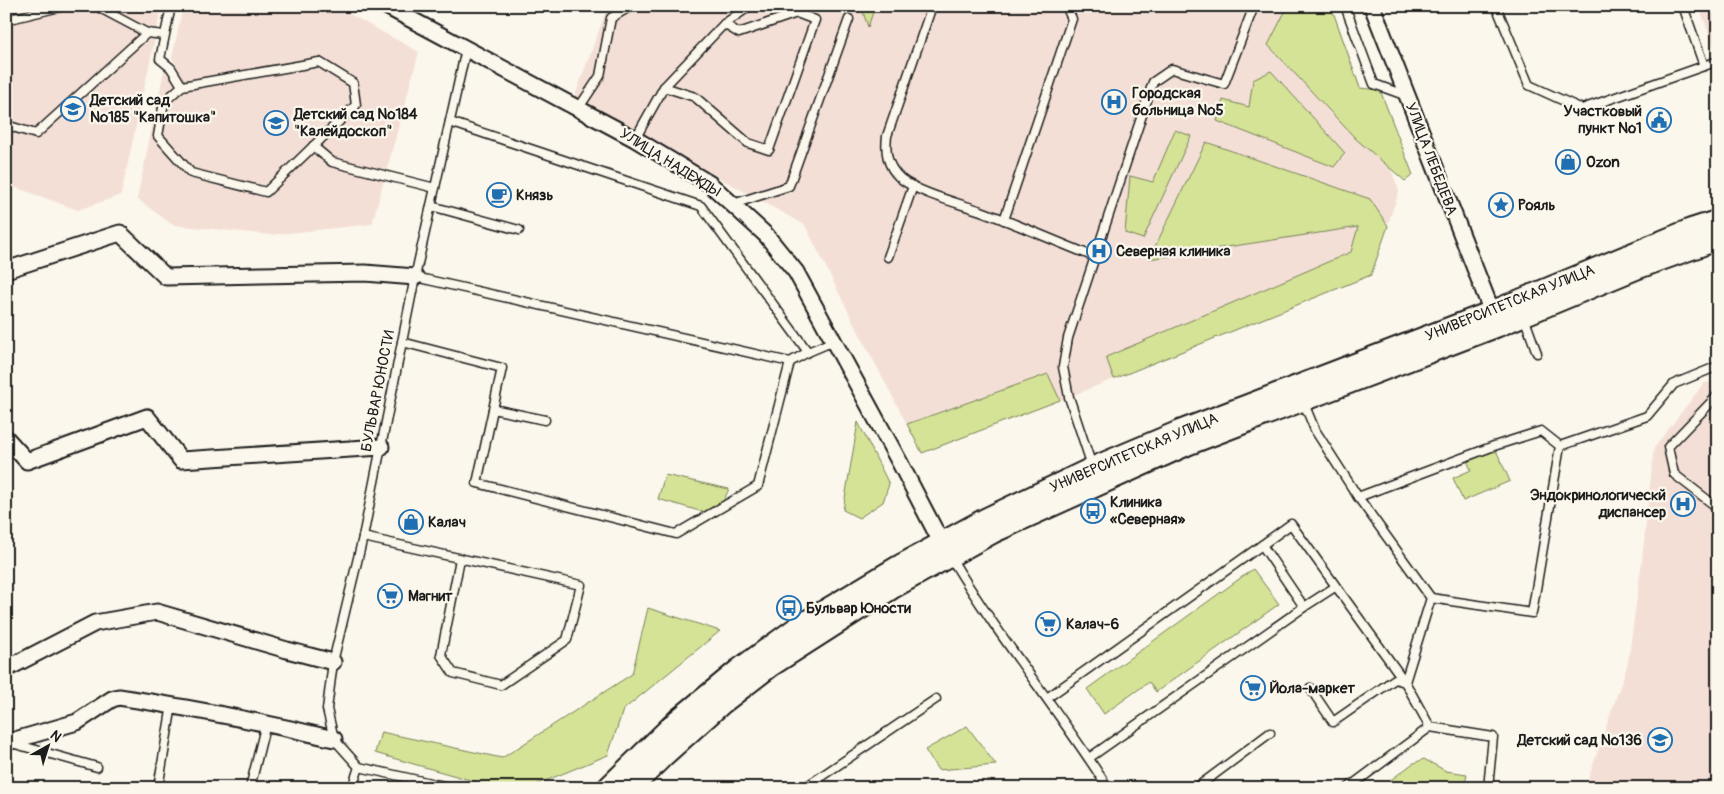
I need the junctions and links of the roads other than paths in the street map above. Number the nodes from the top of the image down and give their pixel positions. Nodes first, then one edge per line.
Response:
1 (64, 6) edge
2 (96, 6) edge
3 (171, 6) edge
4 (631, 6) edge
5 (750, 6) edge
6 (932, 6) edge
7 (1066, 6) edge
8 (1254, 6) edge
9 (1345, 6) edge
10 (1372, 6) edge
11 (1496, 6) edge
12 (1683, 6) edge
13 (393, 8) edge
14 (848, 19) dead end
15 (6, 20) edge
16 (724, 24) junction
17 (147, 33) junction
18 (164, 34) junction
19 (466, 49) junction
20 (1718, 61) edge
21 (1704, 66) junction
22 (182, 86) junction
23 (664, 87) junction
24 (1407, 96) junction
25 (578, 109) junction
26 (450, 122) junction
27 (6, 125) edge
28 (635, 139) junction
29 (313, 146) junction
30 (913, 186) junction
31 (435, 188) junction
32 (733, 204) junction
33 (431, 206) junction
34 (1004, 220) junction
35 (1718, 221) edge
36 (519, 230) dead end
37 (1718, 239) edge
38 (888, 257) dead end
39 (1095, 257) junction
40 (6, 270) edge
41 (414, 277) junction
42 (1523, 315) junction
43 (1494, 319) junction
44 (834, 341) junction
45 (402, 342) junction
46 (808, 352) junction
47 (1537, 353) dead end
48 (790, 362) junction
49 (1718, 366) edge
50 (1300, 394) junction
51 (1718, 395) edge
52 (493, 409) junction
53 (545, 420) dead end
54 (6, 438) edge
55 (1560, 446) junction
56 (381, 447) junction
57 (1093, 468) junction
58 (1358, 498) junction
59 (1718, 508) edge
60 (363, 537) junction
61 (1262, 545) junction
62 (945, 549) junction
63 (460, 559) junction
64 (1335, 586) junction
65 (1431, 598) junction
66 (1304, 607) junction
67 (333, 662) junction
68 (6, 669) edge
69 (1405, 682) junction
70 (1310, 688) dead end
71 (1046, 698) junction
72 (936, 699) dead end
73 (172, 705) junction
74 (266, 723) junction
75 (1430, 727) junction
76 (1270, 733) dead end
77 (334, 739) junction
78 (7, 743) edge
79 (1089, 758) junction
80 (97, 767) dead end
81 (359, 767) junction
82 (158, 788) edge
83 (250, 788) edge
84 (352, 788) edge
85 (453, 788) edge
86 (608, 788) edge
87 (631, 788) edge
88 (804, 788) edge
89 (1108, 788) edge
90 (1196, 788) edge
91 (1348, 788) edge
92 (1488, 788) edge

1 - 15 lane
2 - 17 lane
3 - 18 lane
4 - 25 lane
5 - 16 lane
6 - 30 lane
7 - 34 lane
8 - 39 lane
9 - 24 lane
10 - 24 street, УЛИЦА ЛЕБЕДЕВА
11 - 21 lane
12 - 21 lane
13 - 19 street, УЛИЦА НАДЕЖДЫ
14 - 32 lane
16 - 23 lane
16 - 23 lane
17 - 18 lane
17 - 27 lane
18 - 22 lane
19 - 25 street, УЛИЦА НАДЕЖДЫ
19 - 26 lane, БУЛЬВАР ЮНОСТИ
20 - 21 lane
22 - 29 lane
22 - 29 lane
23 - 28 lane
24 - 43 street, УЛИЦА ЛЕБЕДЕВА
25 - 28 street, УЛИЦА НАДЕЖДЫ
26 - 31 lane, БУЛЬВАР ЮНОСТИ
26 - 46 lane
28 - 32 street, УЛИЦА НАДЕЖДЫ
29 - 31 lane
30 - 34 lane
30 - 38 lane
31 - 33 lane, БУЛЬВАР ЮНОСТИ
32 - 44 street, УЛИЦА НАДЕЖДЫ
33 - 36 lane
33 - 41 lane, БУЛЬВАР ЮНОСТИ
34 - 39 lane
35 - 43 main road, УНИВЕРСИТЕТСКАЯ УЛИЦА
37 - 42 main road, УНИВЕРСИТЕТСКАЯ УЛИЦА
39 - 57 lane
40 - 41 street
41 - 45 lane, БУЛЬВАР ЮНОСТИ
41 - 48 lane
42 - 43 main road, УНИВЕРСИТЕТСКАЯ УЛИЦА
42 - 47 lane
43 - 50 main road, УНИВЕРСИТЕТСКАЯ УЛИЦА
44 - 46 lane
44 - 62 street, УЛИЦА НАДЕЖДЫ
45 - 52 lane
45 - 56 lane, БУЛЬВАР ЮНОСТИ
46 - 48 lane
48 - 52 lane
49 - 55 lane
50 - 57 main road, УНИВЕРСИТЕТСКАЯ УЛИЦА
50 - 58 lane
50 - 62 main road, УНИВЕРСИТЕТСКАЯ УЛИЦА
51 - 59 lane
52 - 53 lane
54 - 56 street
55 - 58 lane
55 - 65 lane
56 - 60 lane, БУЛЬВАР ЮНОСТИ
57 - 62 main road, УНИВЕРСИТЕТСКАЯ УЛИЦА
58 - 65 lane
60 - 63 lane
60 - 67 lane, БУЛЬВАР ЮНОСТИ
61 - 64 lane
61 - 66 lane
61 - 71 lane
62 - 71 lane
62 - 86 main road, УНИВЕРСИТЕТСКАЯ УЛИЦА
62 - 87 main road, УНИВЕРСИТЕТСКАЯ УЛИЦА
63 - 63 lane
64 - 66 lane
64 - 69 lane
65 - 69 lane
66 - 79 lane
67 - 68 street
67 - 77 lane, БУЛЬВАР ЮНОСТИ
69 - 70 lane
69 - 75 lane
71 - 79 lane
72 - 88 lane
73 - 74 street
73 - 78 street
73 - 82 lane
74 - 77 street
74 - 83 lane
75 - 91 lane
75 - 92 lane
76 - 90 lane
77 - 81 lane
78 - 80 lane
79 - 89 lane
81 - 84 lane
81 - 85 lane

